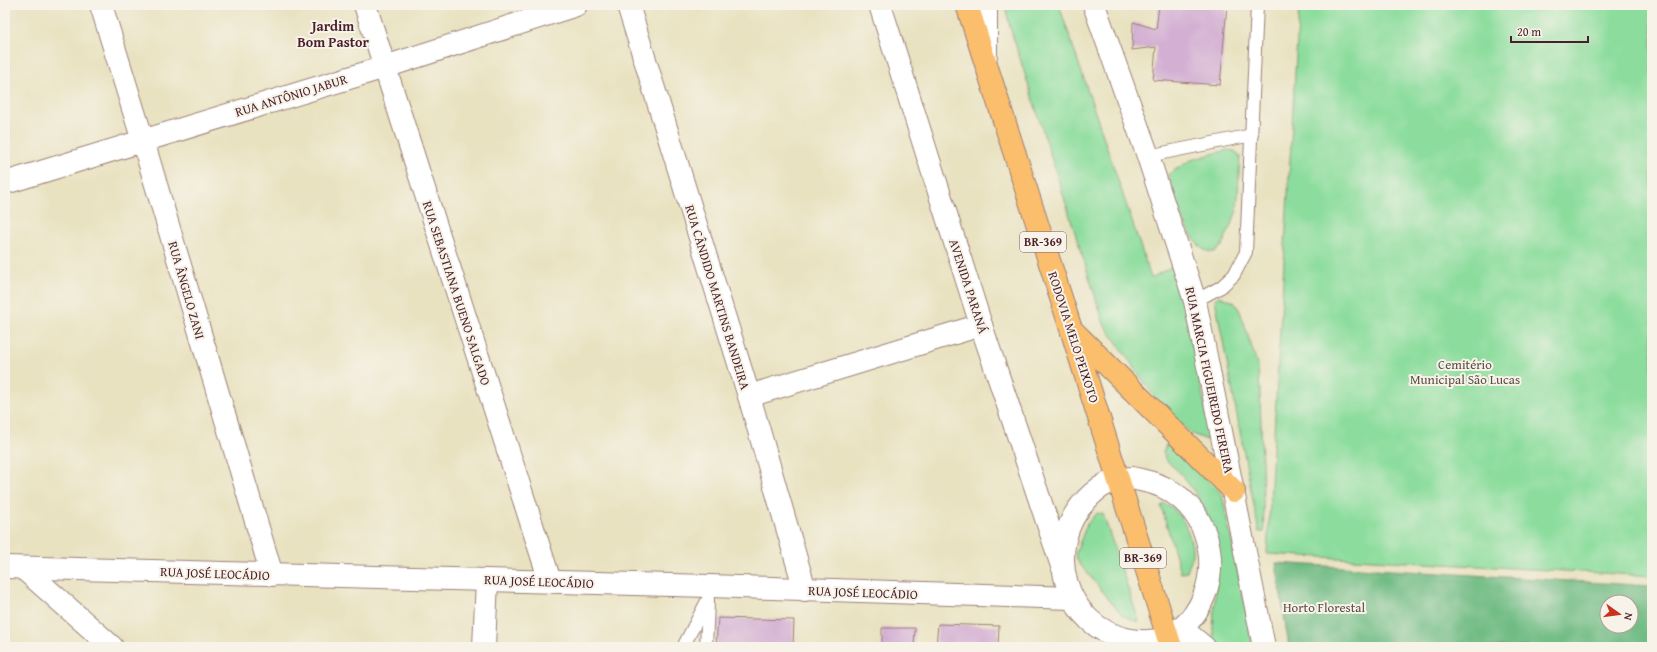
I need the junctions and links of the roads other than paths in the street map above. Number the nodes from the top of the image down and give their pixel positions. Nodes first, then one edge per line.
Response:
1 (102, 5) edge
2 (365, 5) edge
3 (576, 5) edge
4 (628, 5) edge
5 (880, 5) edge
6 (967, 5) edge
7 (986, 5) edge
8 (1094, 5) edge
9 (1257, 5) edge
10 (986, 64) junction
11 (385, 67) junction
12 (1252, 135) junction
13 (143, 141) junction
14 (1148, 156) junction
15 (5, 183) edge
16 (1196, 301) junction
17 (981, 324) junction
18 (1071, 329) junction
19 (749, 396) junction
20 (1118, 479) junction
21 (1234, 491) junction
22 (1062, 566) junction
23 (14, 567) edge
24 (272, 575) junction
25 (487, 580) junction
26 (550, 581) junction
27 (806, 590) junction
28 (1072, 598) junction
29 (1173, 638) edge
30 (112, 647) edge
31 (484, 647) edge
32 (683, 647) edge
33 (706, 647) edge
34 (1204, 647) edge
35 (1264, 647) edge

1 - 13 street, RUA ÂNGELO ZANI
2 - 11 street, RUA SEBASTIANA BUENO SALGADO
3 - 11 street, RUA ANTÔNIO JABUR
4 - 19 street, RUA CÂNDIDO MARTINS BANDEIRA
5 - 17 street, AVENIDA PARANÁ
6 - 10 main road, RODOVIA MELO PEIXOTO / BR-369
7 - 10 street
8 - 14 street, RUA MARCIA FIGUEIREDO FEREIRA
9 - 12 lane
10 - 18 main road, RODOVIA MELO PEIXOTO / BR-369
11 - 13 street, RUA ANTÔNIO JABUR
11 - 26 street, RUA SEBASTIANA BUENO SALGADO
12 - 14 lane
12 - 16 lane
13 - 15 street, RUA ANTÔNIO JABUR
13 - 24 street, RUA ÂNGELO ZANI
14 - 16 street, RUA MARCIA FIGUEIREDO FEREIRA
16 - 21 street, RUA MARCIA FIGUEIREDO FEREIRA
17 - 19 street
17 - 22 street, AVENIDA PARANÁ
18 - 20 main road, RODOVIA MELO PEIXOTO / BR-369
18 - 21 main road, BR-369
19 - 27 street, RUA CÂNDIDO MARTINS BANDEIRA
20 - 22 street
20 - 29 main road, RODOVIA MELO PEIXOTO / BR-369
20 - 29 street
21 - 35 street, RUA MARCIA FIGUEIREDO FEREIRA
22 - 28 street
23 - 24 street, RUA JOSÉ LEOCÁDIO
23 - 30 street
24 - 25 street, RUA JOSÉ LEOCÁDIO
25 - 26 street, RUA JOSÉ LEOCÁDIO
25 - 31 street
26 - 27 street, RUA JOSÉ LEOCÁDIO
27 - 28 street, RUA JOSÉ LEOCÁDIO
28 - 29 street
29 - 34 street
32 - 33 lane

